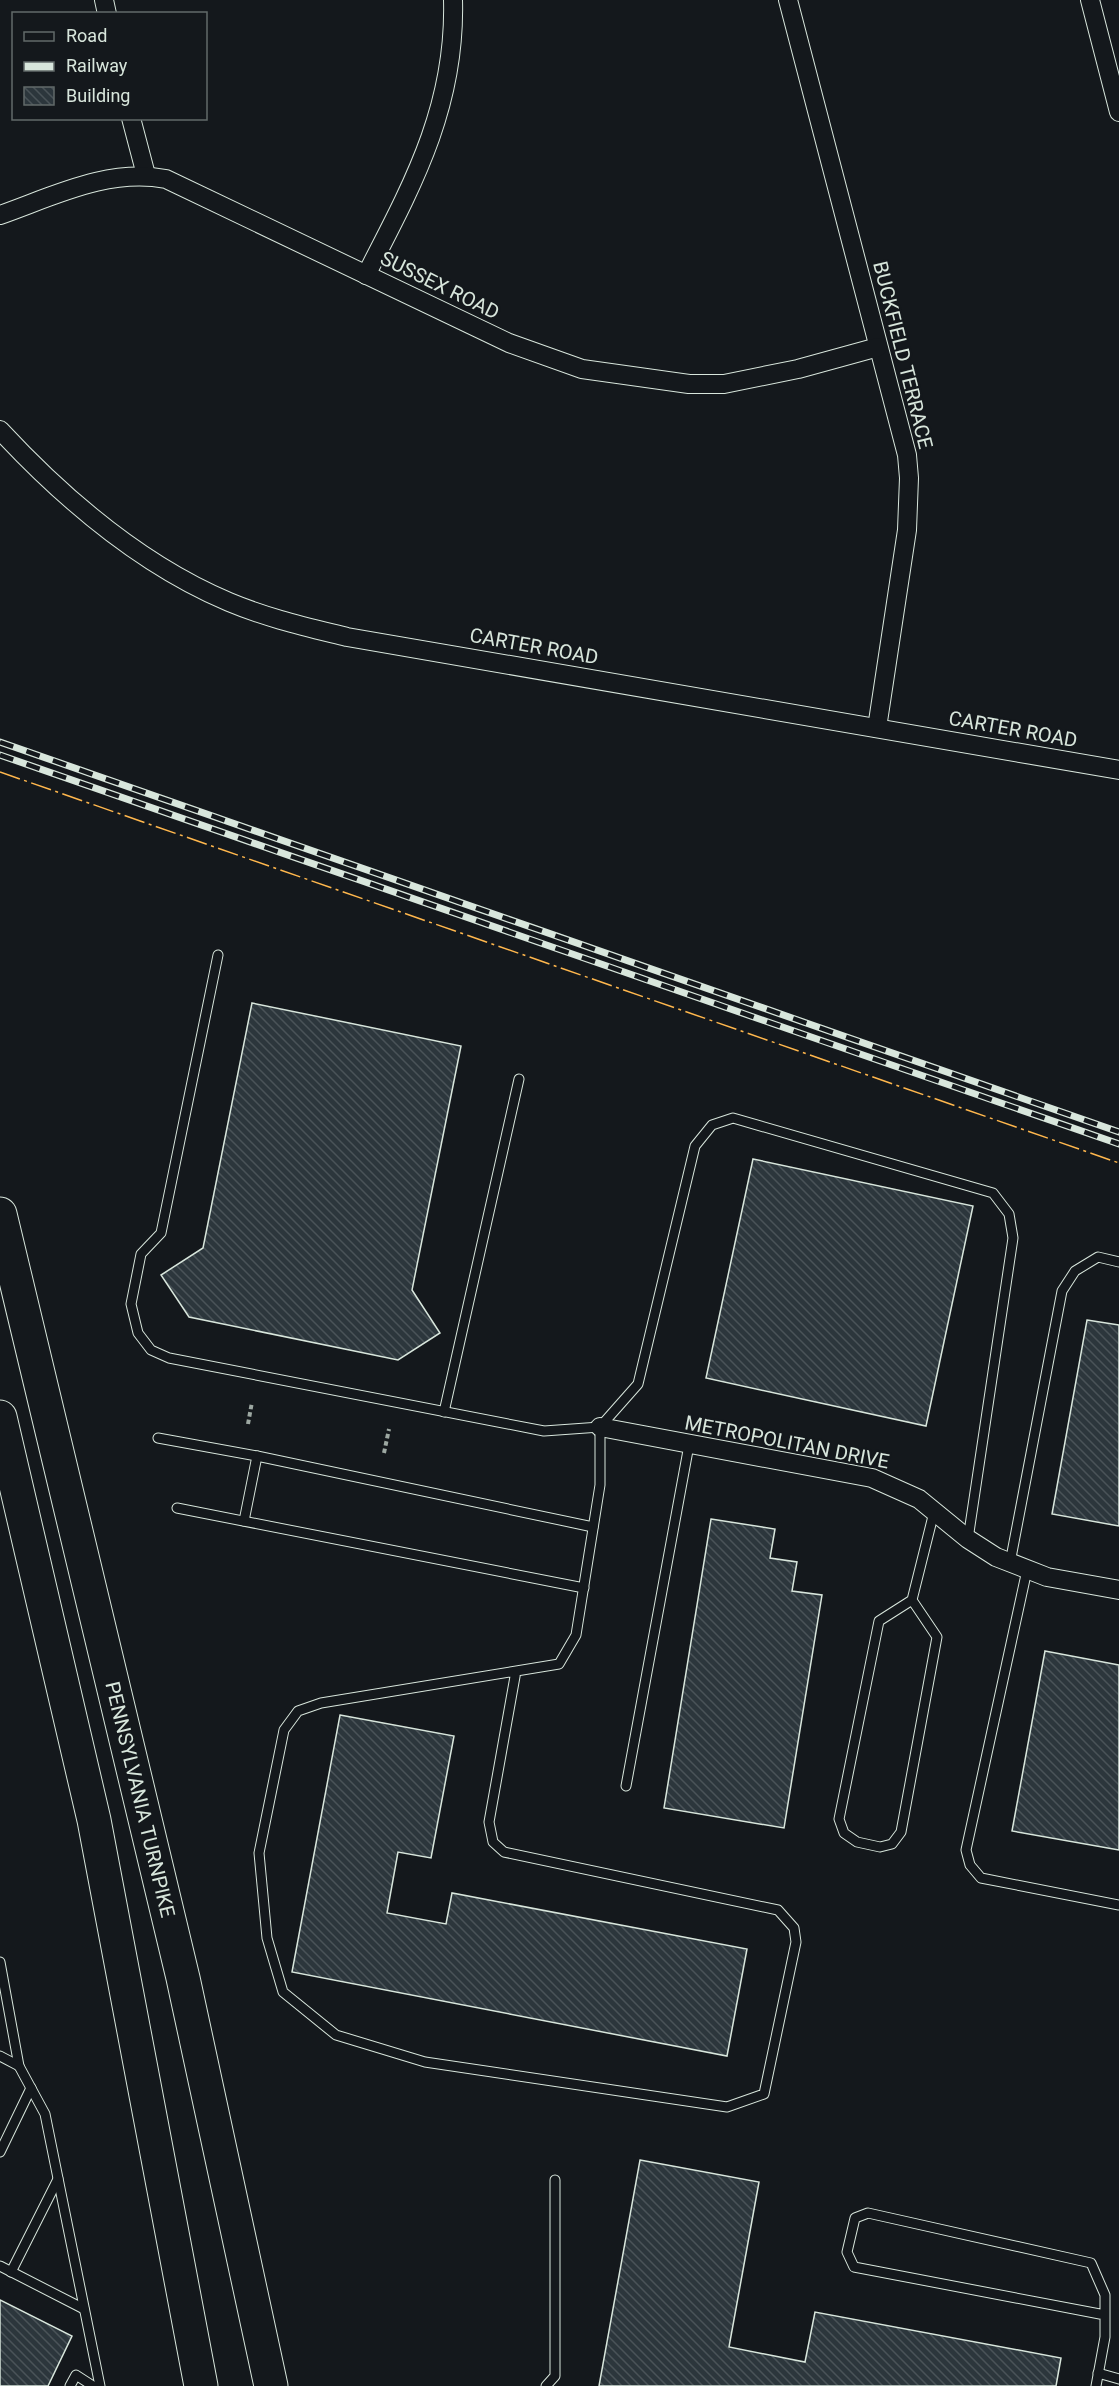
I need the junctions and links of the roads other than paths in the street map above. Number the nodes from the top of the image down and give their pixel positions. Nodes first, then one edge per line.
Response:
1 (453, 0) edge
2 (788, 0) edge
3 (1090, 0) edge
4 (1119, 112) edge
5 (132, 120) edge
6 (146, 175) junction
7 (0, 215) edge
8 (366, 275) junction
9 (878, 347) junction
10 (0, 430) edge
11 (877, 728) junction
12 (1119, 771) edge
13 (218, 955) dead end
14 (519, 1078) dead end
15 (0, 1214) edge
16 (1119, 1262) edge
17 (444, 1412) junction
18 (0, 1417) edge
19 (600, 1427) junction
20 (158, 1438) dead end
21 (689, 1445) junction
22 (257, 1456) junction
23 (177, 1508) dead end
24 (934, 1512) junction
25 (244, 1521) junction
26 (593, 1527) junction
27 (968, 1539) junction
28 (1018, 1567) junction
29 (584, 1588) junction
30 (1119, 1590) edge
31 (912, 1600) junction
32 (516, 1671) junction
33 (626, 1786) dead end
34 (1119, 1905) edge
35 (0, 1962) edge
36 (0, 2056) edge
37 (19, 2066) junction
38 (31, 2088) junction
39 (0, 2152) edge
40 (58, 2179) junction
41 (555, 2180) dead end
42 (0, 2266) edge
43 (11, 2272) junction
44 (84, 2309) junction
45 (1105, 2315) junction
46 (1098, 2373) junction
47 (1119, 2379) edge
48 (70, 2386) edge
49 (93, 2386) edge
50 (100, 2386) edge
51 (201, 2386) edge
52 (271, 2386) edge
53 (546, 2386) edge
54 (1096, 2386) edge

1 - 8 street
2 - 9 street, BUCKFIELD TERRACE
3 - 4 street
5 - 6 street
6 - 7 street, SUSSEX ROAD
6 - 8 street, SUSSEX ROAD
8 - 9 street, SUSSEX ROAD
9 - 11 street, BUCKFIELD TERRACE
10 - 11 street, CARTER ROAD
11 - 12 street, CARTER ROAD
13 - 17 lane
14 - 17 lane
15 - 52 highway, PENNSYLVANIA TURNPIKE
16 - 28 lane
17 - 19 lane
18 - 51 highway
19 - 21 street, METROPOLITAN DRIVE
19 - 26 lane
19 - 27 lane
20 - 22 lane
21 - 24 street, METROPOLITAN DRIVE
21 - 33 lane
22 - 25 lane
22 - 26 lane
23 - 25 lane
24 - 27 street, METROPOLITAN DRIVE
24 - 31 lane
25 - 29 lane
26 - 29 lane
27 - 28 street, METROPOLITAN DRIVE
28 - 30 street, METROPOLITAN DRIVE
28 - 34 lane
29 - 32 lane
31 - 31 lane
32 - 32 lane
35 - 37 lane
36 - 37 lane
37 - 38 lane
38 - 39 lane
38 - 40 lane
40 - 43 lane
40 - 44 lane
41 - 53 lane
42 - 43 lane
43 - 44 lane
44 - 50 lane
45 - 45 lane
45 - 46 lane
46 - 47 lane
46 - 54 lane
48 - 49 lane

